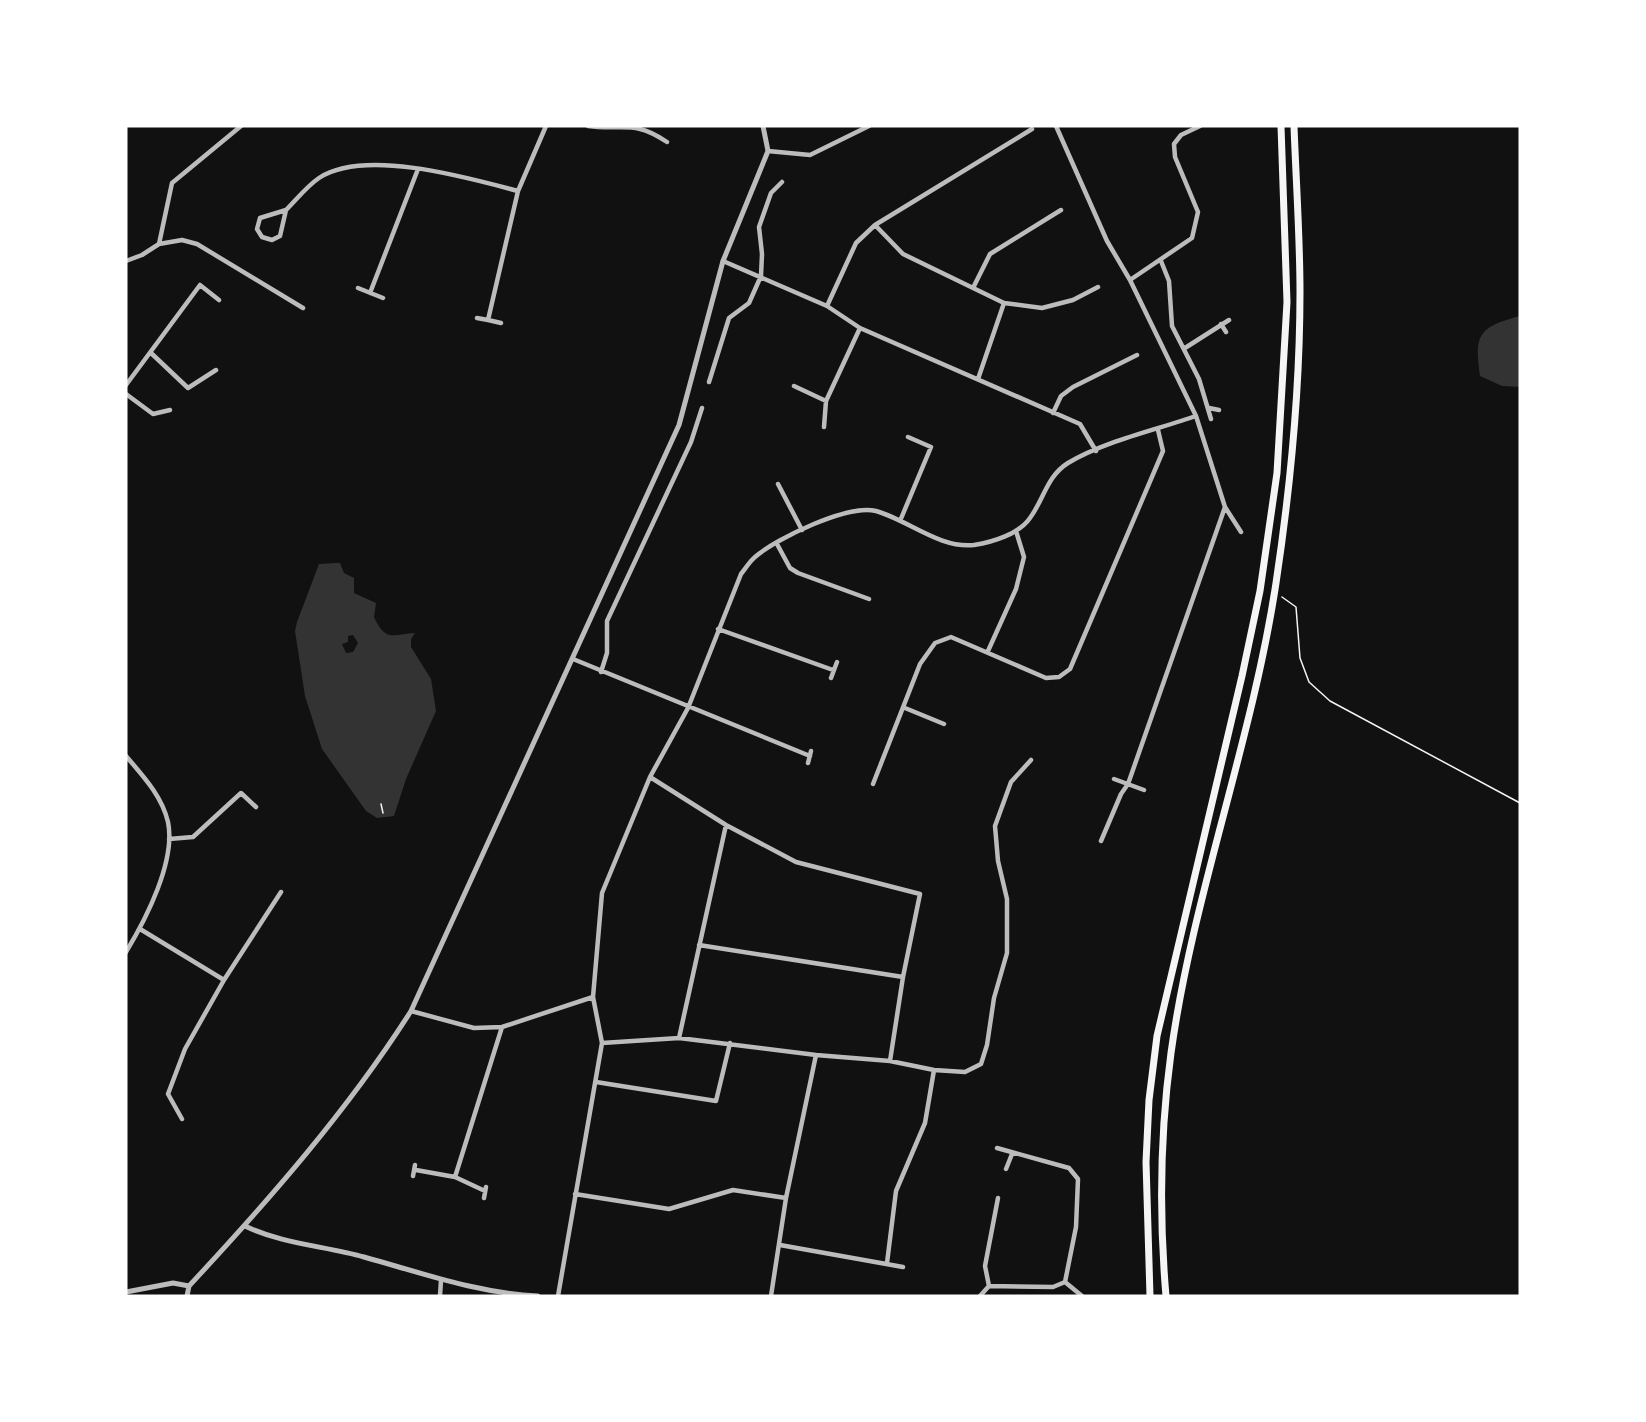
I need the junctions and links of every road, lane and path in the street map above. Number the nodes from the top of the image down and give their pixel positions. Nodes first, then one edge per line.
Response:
1 (241, 126) edge
2 (546, 126) edge
3 (588, 126) edge
4 (659, 126) edge
5 (763, 126) edge
6 (869, 126) edge
7 (1056, 126) edge
8 (1200, 126) edge
9 (1281, 126) edge
10 (1294, 126) edge
11 (1032, 129) dead end
12 (655, 134) junction
13 (667, 142) dead end
14 (768, 151) junction
15 (418, 169) junction
16 (782, 182) dead end
17 (518, 191) junction
18 (286, 210) junction
19 (1061, 210) dead end
20 (271, 213) junction
21 (284, 224) junction
22 (875, 225) junction
23 (159, 244) junction
24 (126, 261) edge
25 (723, 261) junction
26 (1161, 261) junction
27 (761, 276) junction
28 (1130, 280) junction
29 (1098, 286) dead end
30 (358, 288) dead end
31 (973, 288) junction
32 (370, 293) junction
33 (382, 298) dead end
34 (219, 300) dead end
35 (1004, 303) junction
36 (828, 306) junction
37 (303, 308) dead end
38 (477, 318) dead end
39 (488, 320) junction
40 (1228, 320) dead end
41 (501, 323) dead end
42 (1221, 324) junction
43 (860, 328) junction
44 (1226, 332) dead end
45 (1185, 348) junction
46 (151, 353) junction
47 (1137, 355) dead end
48 (216, 370) dead end
49 (978, 379) junction
50 (709, 382) dead end
51 (126, 385) edge
52 (794, 386) dead end
53 (126, 394) edge
54 (826, 400) junction
55 (702, 408) dead end
56 (1209, 408) junction
57 (1219, 410) dead end
58 (170, 411) dead end
59 (1053, 413) junction
60 (1196, 416) junction
61 (1211, 419) dead end
62 (824, 427) dead end
63 (1158, 430) junction
64 (908, 437) dead end
65 (931, 447) junction
66 (939, 451) dead end
67 (1096, 451) junction
68 (778, 484) dead end
69 (1225, 507) junction
70 (900, 521) junction
71 (802, 530) junction
72 (1016, 531) junction
73 (1241, 532) dead end
74 (777, 544) junction
75 (863, 587) dead end
76 (1275, 592) junction
77 (860, 595) junction
78 (869, 599) dead end
79 (718, 629) junction
80 (988, 651) junction
81 (573, 659) junction
82 (837, 662) dead end
83 (833, 670) junction
84 (601, 672) junction
85 (831, 678) dead end
86 (688, 708) junction
87 (904, 708) junction
88 (944, 724) dead end
89 (126, 756) edge
90 (1031, 760) dead end
91 (808, 764) dead end
92 (650, 777) junction
93 (1114, 779) dead end
94 (873, 784) dead end
95 (1128, 784) junction
96 (1144, 790) dead end
97 (1520, 803) edge
98 (381, 804) dead end
99 (256, 807) dead end
100 (383, 813) dead end
101 (726, 825) junction
102 (170, 839) junction
103 (1101, 841) dead end
104 (281, 892) dead end
105 (140, 929) junction
106 (699, 945) junction
107 (126, 952) edge
108 (903, 977) junction
109 (224, 980) junction
110 (592, 997) junction
111 (411, 1011) junction
112 (502, 1027) junction
113 (679, 1038) junction
114 (602, 1043) junction
115 (730, 1043) junction
116 (816, 1056) junction
117 (890, 1060) junction
118 (934, 1070) junction
119 (596, 1082) junction
120 (182, 1119) dead end
121 (997, 1148) dead end
122 (1012, 1154) junction
123 (1005, 1169) dead end
124 (415, 1170) dead end
125 (455, 1177) junction
126 (575, 1194) junction
127 (786, 1197) junction
128 (484, 1198) dead end
129 (998, 1198) dead end
130 (245, 1227) junction
131 (780, 1245) junction
132 (886, 1263) junction
133 (903, 1267) dead end
134 (441, 1280) junction
135 (1065, 1282) junction
136 (189, 1286) junction
137 (989, 1286) junction
138 (126, 1292) edge
139 (187, 1296) edge
140 (440, 1296) edge
141 (538, 1296) edge
142 (558, 1296) edge
143 (771, 1296) edge
144 (980, 1296) edge
145 (1082, 1296) edge
146 (1150, 1296) edge
147 (1166, 1296) edge

1 - 23 street
2 - 17 street
3 - 12 street
4 - 12 street
5 - 14 street
6 - 14 street
7 - 28 street
8 - 26 street
9 - 146 highway
10 - 76 highway
11 - 22 street
12 - 13 street
14 - 25 street
15 - 17 street
15 - 18 street
15 - 32 street
16 - 27 street
17 - 39 street
18 - 20 street
18 - 21 street
19 - 31 street
20 - 21 street
20 - 21 street
22 - 31 street
22 - 36 street
23 - 24 street
23 - 37 street
25 - 27 street
25 - 81 street
26 - 28 street
26 - 45 street
27 - 36 street
27 - 50 street
28 - 60 street
29 - 35 street
30 - 32 street
31 - 35 street
32 - 33 street
34 - 46 street
35 - 49 street
36 - 43 street
38 - 39 street
39 - 41 street
40 - 42 street
42 - 44 street
42 - 45 street
43 - 49 street
43 - 54 street
45 - 56 street
46 - 48 street
46 - 51 street
47 - 59 street
49 - 59 street
52 - 54 street
53 - 58 street
54 - 62 street
55 - 84 street
56 - 57 street
56 - 61 street
59 - 67 street
60 - 63 street
60 - 69 street
63 - 67 street
63 - 80 street
64 - 65 street
65 - 66 street
65 - 70 street
67 - 72 street
68 - 71 street
69 - 73 street
69 - 95 street
70 - 71 street
70 - 72 street
71 - 74 street
72 - 80 street
74 - 77 street
74 - 79 street
75 - 77 street
76 - 97 path
76 - 147 highway
77 - 78 street
79 - 83 street
79 - 86 street
80 - 87 street
81 - 84 street
81 - 111 street
82 - 83 street
83 - 85 street
84 - 86 street
86 - 91 street
86 - 92 street
87 - 88 street
87 - 94 street
89 - 102 street
90 - 118 street
92 - 101 street
92 - 110 street
93 - 95 street
95 - 96 street
95 - 103 street
98 - 100 path
99 - 102 street
101 - 106 street
101 - 108 street
102 - 105 street
104 - 109 street
105 - 107 street
105 - 109 street
106 - 108 street
106 - 113 street
108 - 117 street
109 - 120 street
110 - 112 street
110 - 114 street
111 - 112 street
111 - 130 street
112 - 125 street
113 - 114 street
113 - 115 street
114 - 119 street
115 - 116 street
115 - 119 street
116 - 117 street
116 - 127 street
117 - 118 street
118 - 132 street
119 - 126 street
121 - 122 street
122 - 123 street
122 - 135 street
124 - 125 street
125 - 128 street
126 - 127 street
126 - 142 street
127 - 131 street
129 - 137 street
130 - 134 street
130 - 136 street
131 - 132 street
131 - 143 street
132 - 133 street
134 - 140 street
134 - 141 street
135 - 137 street
135 - 145 street
136 - 138 street
136 - 139 street
137 - 144 street

